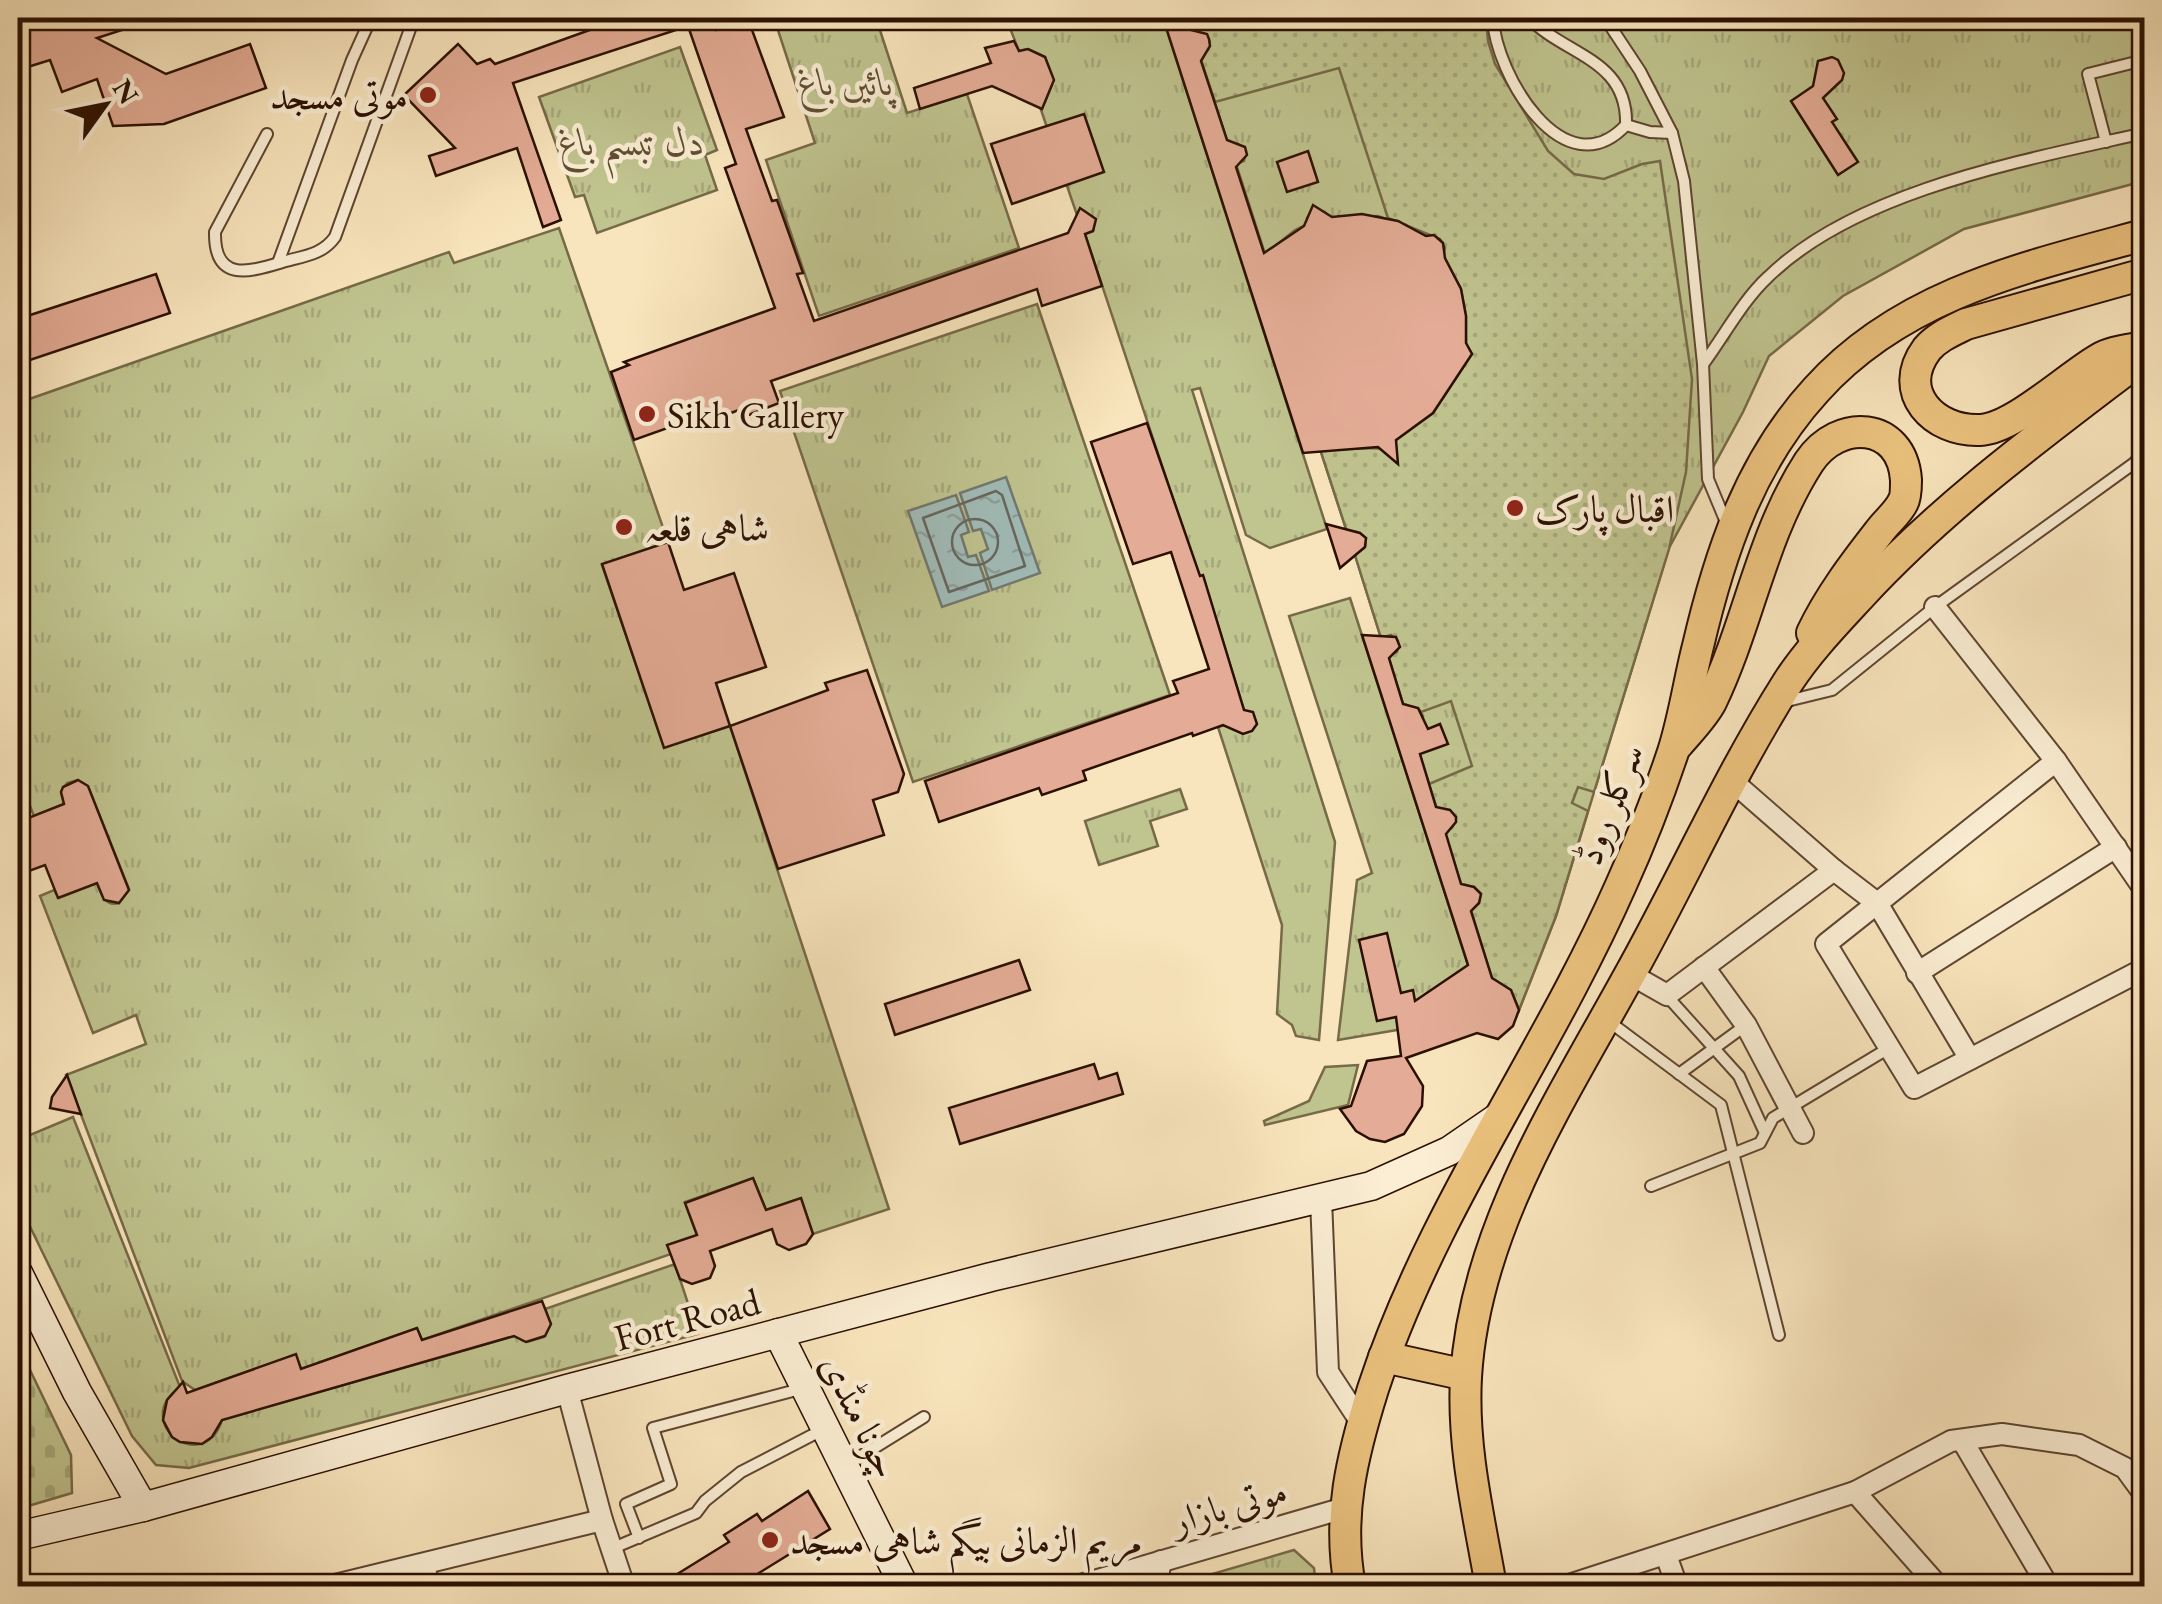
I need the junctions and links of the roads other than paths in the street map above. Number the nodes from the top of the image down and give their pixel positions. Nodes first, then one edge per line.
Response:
1 (371, 18) edge
2 (414, 18) edge
3 (1493, 18) edge
4 (1529, 18) edge
5 (1605, 18) edge
6 (2144, 60) edge
7 (1626, 125) junction
8 (1672, 133) junction
9 (2144, 133) edge
10 (267, 134) dead end
11 (2106, 142) junction
12 (2144, 234) edge
13 (278, 263) junction
14 (2144, 274) edge
15 (2144, 347) edge
16 (2144, 356) edge
17 (1704, 364) junction
18 (2140, 459) edge
19 (2144, 476) edge
20 (1730, 532) junction
21 (1935, 607) junction
22 (1783, 691) junction
23 (1673, 750) junction
24 (2056, 761) junction
25 (1731, 780) junction
26 (2116, 847) junction
27 (1834, 870) junction
28 (2144, 889) edge
29 (1878, 903) junction
30 (1704, 967) junction
31 (2144, 969) edge
32 (1917, 973) junction
33 (1630, 974) junction
34 (1666, 995) junction
35 (1604, 1018) junction
36 (1746, 1025) junction
37 (1889, 1048) junction
38 (1714, 1049) junction
39 (1970, 1059) junction
40 (1679, 1074) junction
41 (1790, 1109) junction
42 (1498, 1118) junction
43 (1765, 1133) junction
44 (1802, 1133) dead end
45 (1735, 1153) junction
46 (1651, 1186) dead end
47 (1321, 1199) junction
48 (18, 1273) edge
49 (778, 1334) junction
50 (1779, 1334) dead end
51 (1384, 1357) junction
52 (1466, 1376) junction
53 (806, 1388) junction
54 (567, 1389) junction
55 (924, 1417) dead end
56 (1362, 1424) junction
57 (825, 1428) junction
58 (1962, 1440) junction
59 (844, 1466) junction
60 (1855, 1492) junction
61 (2144, 1494) edge
62 (143, 1508) junction
63 (1344, 1508) junction
64 (602, 1520) junction
65 (18, 1536) edge
66 (638, 1538) junction
67 (611, 1549) junction
68 (1666, 1555) junction
69 (1161, 1561) junction
70 (428, 1563) junction
71 (331, 1586) edge
72 (434, 1586) edge
73 (624, 1586) edge
74 (904, 1586) edge
75 (1077, 1586) edge
76 (1156, 1586) edge
77 (1350, 1586) edge
78 (1492, 1586) edge
79 (1566, 1586) edge
80 (1677, 1586) edge
81 (1938, 1586) edge
82 (2048, 1586) edge

1 - 13 lane
2 - 13 lane
3 - 7 lane
4 - 7 lane
5 - 8 lane
6 - 11 lane
7 - 8 lane
8 - 17 lane
9 - 11 lane
10 - 13 lane
11 - 17 lane
12 - 20 main road, سرکلر روڈ
14 - 15 main road
16 - 22 main road
17 - 20 lane
18 - 19 lane
18 - 21 lane
20 - 23 main road, سرکلر روڈ
21 - 22 lane
21 - 24 street
22 - 23 main road
22 - 25 main road
23 - 42 main road, سرکلر روڈ
24 - 26 street
24 - 29 street
25 - 27 street
25 - 33 main road
26 - 28 street
26 - 32 street
27 - 29 street
27 - 30 street
29 - 32 street
29 - 37 street
30 - 34 street
30 - 36 street
31 - 39 street
32 - 39 street
33 - 34 street
33 - 35 main road
34 - 38 lane
35 - 40 lane
35 - 52 main road
36 - 38 lane
36 - 41 street
37 - 39 street
37 - 41 lane
38 - 40 lane
38 - 43 lane
40 - 45 lane
41 - 43 lane
41 - 44 street
42 - 47 street, Fort Road
42 - 51 main road, سرکلر روڈ
43 - 45 lane
45 - 46 lane
45 - 50 lane
47 - 49 street, Fort Road
47 - 56 street
48 - 62 street
49 - 53 street, چونا منڈی
49 - 54 street, Fort Road
51 - 52 main road
51 - 56 main road, سرکلر روڈ
52 - 78 main road
53 - 57 street, چونا منڈی
53 - 66 lane
54 - 62 street, Fort Road
54 - 64 street
55 - 59 lane
56 - 63 main road, سرکلر روڈ
57 - 59 street, چونا منڈی
57 - 66 lane
58 - 60 street
58 - 61 street
58 - 82 street
59 - 74 street, چونا منڈی
60 - 68 street
60 - 81 street
62 - 65 street, Fort Road
63 - 69 street, موتی بازار
63 - 77 main road, سرکلر روڈ
64 - 67 street
64 - 70 street
66 - 67 lane
67 - 73 street
68 - 79 street
68 - 80 street
69 - 75 street, موتی بازار
69 - 76 street
70 - 71 street
70 - 72 lane

